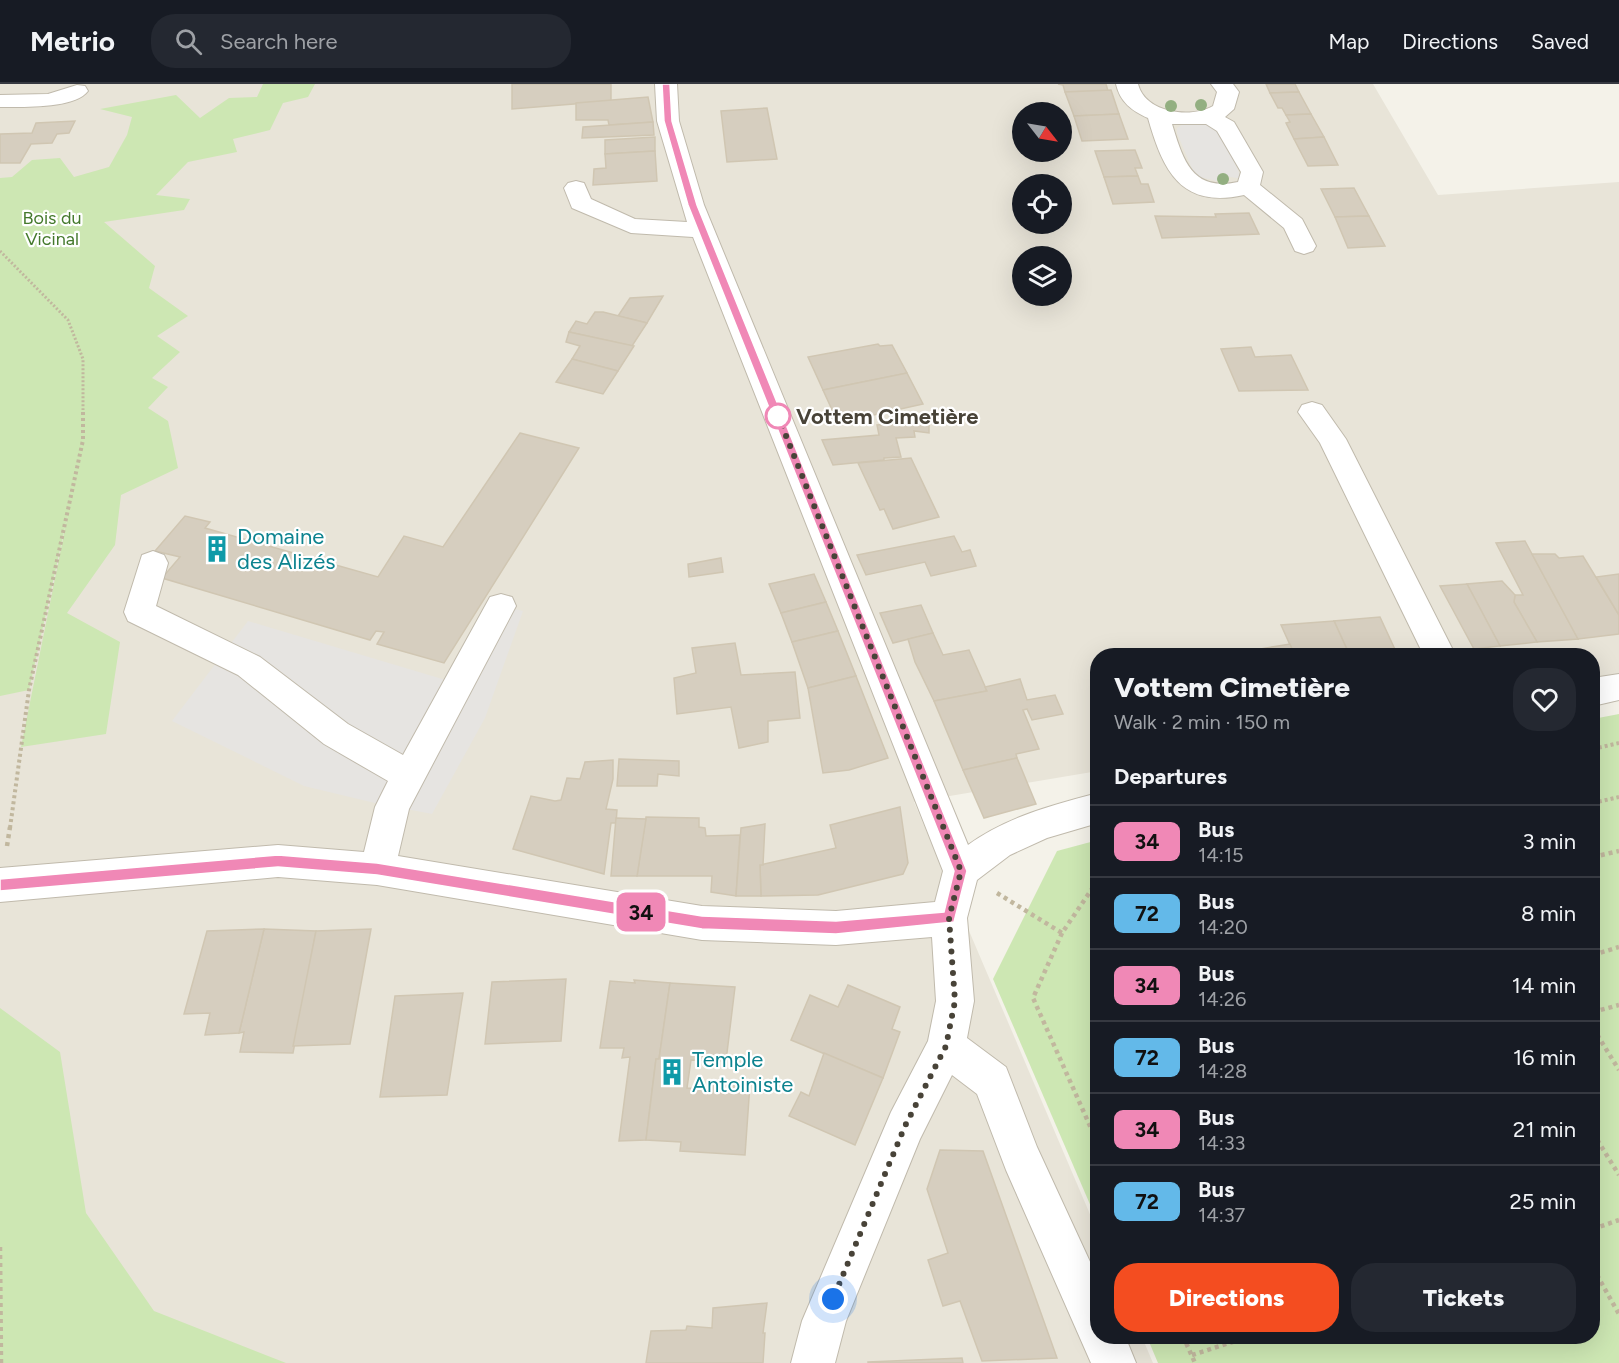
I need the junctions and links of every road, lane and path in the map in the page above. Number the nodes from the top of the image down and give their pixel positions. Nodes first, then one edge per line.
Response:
1 (666, 84) edge
2 (1127, 84) edge
3 (1222, 84) edge
4 (77, 91) dead end
5 (0, 101) edge
6 (1158, 115) junction
7 (1210, 117) junction
8 (1248, 187) junction
9 (576, 188) dead end
10 (703, 230) junction
11 (1304, 246) dead end
12 (0, 251) edge
13 (1312, 412) dead end
14 (153, 563) dead end
15 (501, 606) dead end
16 (1436, 648) edge
17 (1619, 687) edge
18 (1600, 691) edge
19 (1619, 743) edge
20 (1600, 747) edge
21 (409, 776) junction
22 (1619, 797) edge
23 (1600, 801) edge
24 (1090, 810) edge
25 (1619, 851) edge
26 (1600, 855) edge
27 (377, 869) junction
28 (961, 871) junction
29 (1, 885) edge
30 (1090, 892) edge
31 (949, 918) junction
32 (1062, 933) junction
33 (1619, 947) edge
34 (1600, 952) edge
35 (1619, 1005) edge
36 (1600, 1010) edge
37 (1600, 1038) edge
38 (946, 1046) junction
39 (1617, 1063) edge
40 (1619, 1070) edge
41 (1090, 1126) edge
42 (1600, 1144) edge
43 (1619, 1175) edge
44 (1619, 1220) edge
45 (1600, 1227) edge
46 (0, 1246) edge
47 (1600, 1280) edge
48 (1090, 1311) edge
49 (1619, 1314) edge
50 (1105, 1344) edge
51 (1187, 1344) edge
52 (1226, 1344) edge
53 (1192, 1355) junction
54 (1, 1363) edge
55 (813, 1363) edge
56 (1114, 1363) edge
57 (1195, 1363) edge

1 - 10 street
2 - 6 street
3 - 7 street
4 - 5 street
6 - 7 street
6 - 8 street
7 - 8 street
8 - 11 street
9 - 10 street
10 - 28 street
12 - 29 path
13 - 16 street
14 - 21 street
15 - 21 street
17 - 18 street
19 - 20 path
21 - 27 street
22 - 23 path
24 - 28 street
25 - 26 path
27 - 29 street
27 - 31 street
28 - 31 street
28 - 32 path
30 - 32 path
31 - 38 street
32 - 41 path
33 - 34 path
35 - 36 path
37 - 39 path
38 - 48 street
38 - 55 street
39 - 40 path
42 - 43 path
44 - 45 path
46 - 54 path
47 - 49 path
50 - 56 street
51 - 53 path
52 - 53 path
53 - 57 path

